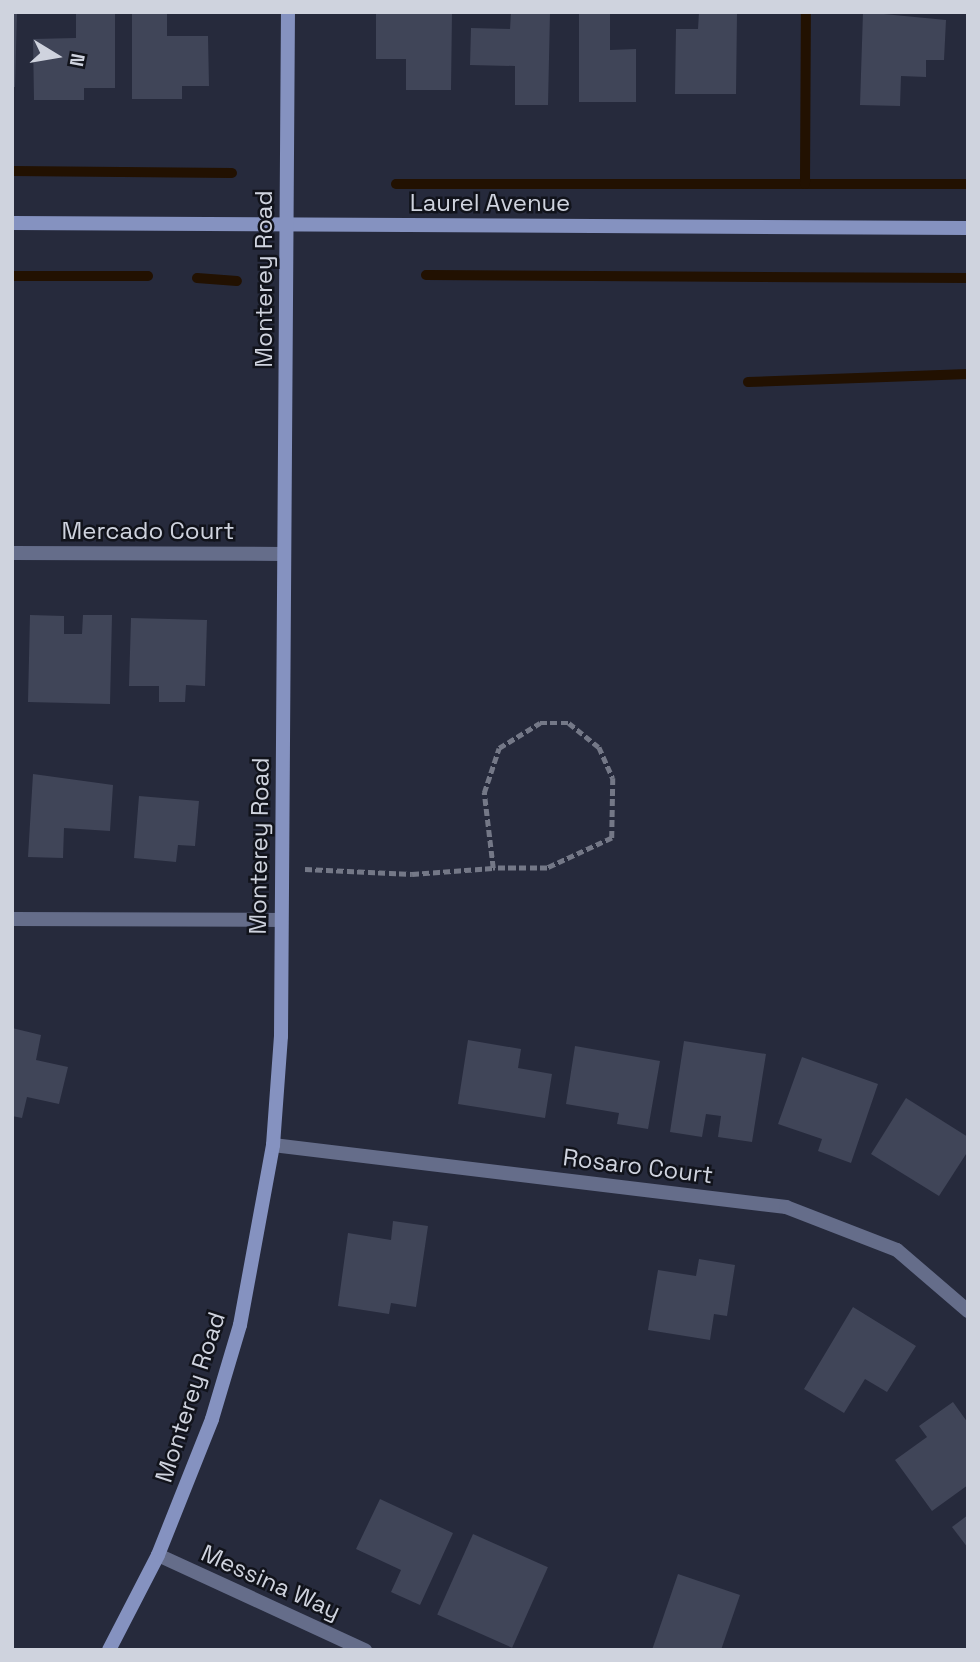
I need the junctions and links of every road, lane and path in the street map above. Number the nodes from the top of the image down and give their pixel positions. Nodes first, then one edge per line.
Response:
1 (288, 12) edge
2 (12, 223) edge
3 (288, 224) junction
4 (968, 229) edge
5 (12, 553) edge
6 (284, 554) junction
7 (282, 868) junction
8 (493, 868) junction
9 (12, 919) edge
10 (281, 920) junction
11 (273, 1145) junction
12 (968, 1311) edge
13 (158, 1555) junction
14 (109, 1650) edge
15 (365, 1650) edge

1 - 3 street, Monterey Road
2 - 3 street, Laurel Avenue
3 - 4 street, Laurel Avenue
3 - 6 street, Monterey Road
5 - 6 street, Mercado Court
6 - 7 street, Monterey Road
7 - 8 path
7 - 10 street, Monterey Road
8 - 8 path
9 - 10 street
10 - 11 street, Monterey Road
11 - 12 street, Rosaro Court
11 - 13 street, Monterey Road
13 - 14 street, Monterey Road
13 - 15 street, Messina Way

